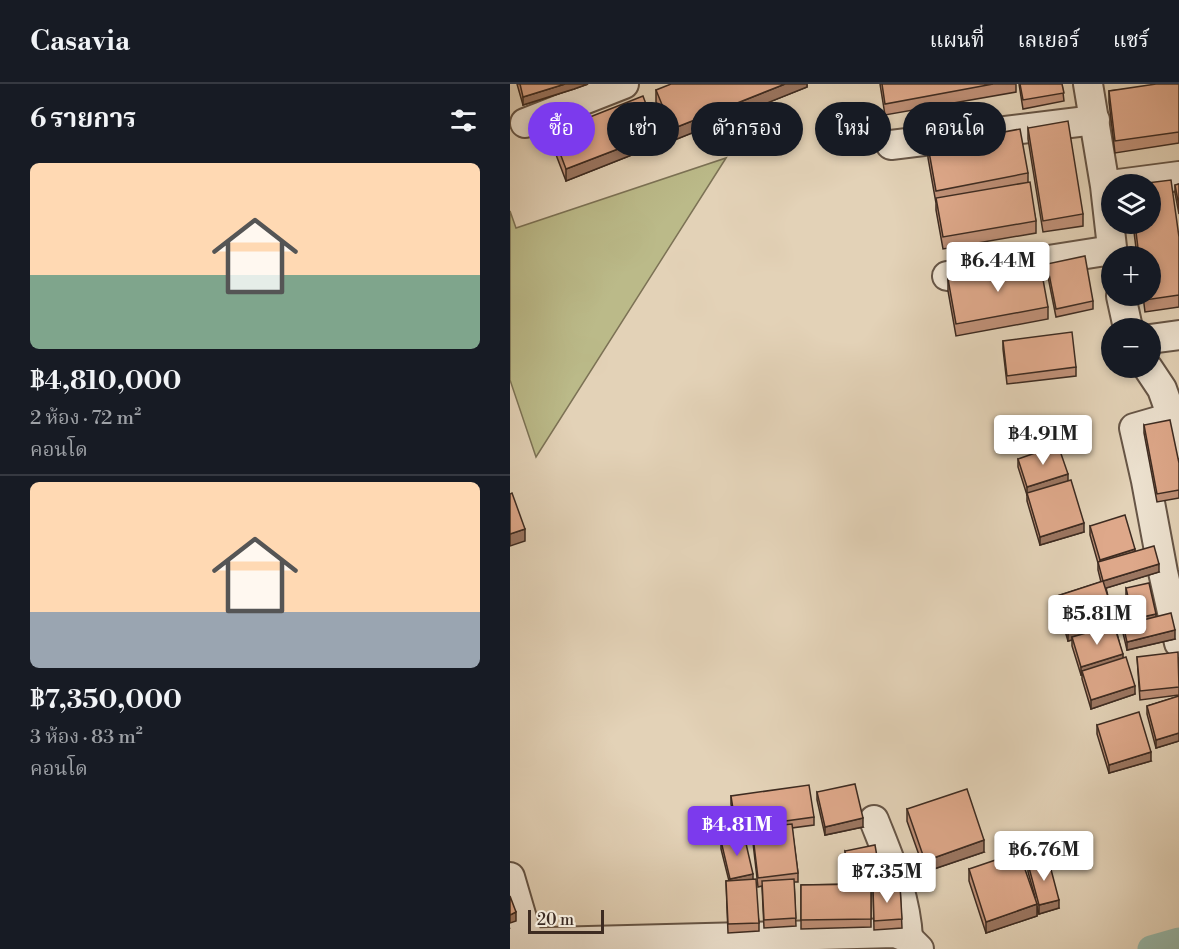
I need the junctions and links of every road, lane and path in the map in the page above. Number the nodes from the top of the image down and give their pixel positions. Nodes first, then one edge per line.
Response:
1 (624, 84) edge
2 (1088, 84) edge
3 (1095, 120) junction
4 (525, 123) dead end
5 (891, 145) dead end
6 (1108, 174) edge
7 (1179, 176) edge
8 (1161, 178) edge
9 (1101, 255) edge
10 (947, 276) dead end
11 (1179, 335) edge
12 (1161, 337) edge
13 (1155, 378) edge
14 (1172, 417) junction
15 (1179, 444) edge
16 (1179, 643) edge
17 (874, 820) dead end
18 (510, 877) edge
19 (520, 943) edge
20 (913, 943) edge

1 - 4 street
2 - 3 street
3 - 5 street
3 - 6 street
7 - 8 street
9 - 10 street
11 - 12 street
13 - 14 street
14 - 15 street
14 - 16 street
17 - 20 street
18 - 19 street
19 - 20 street

